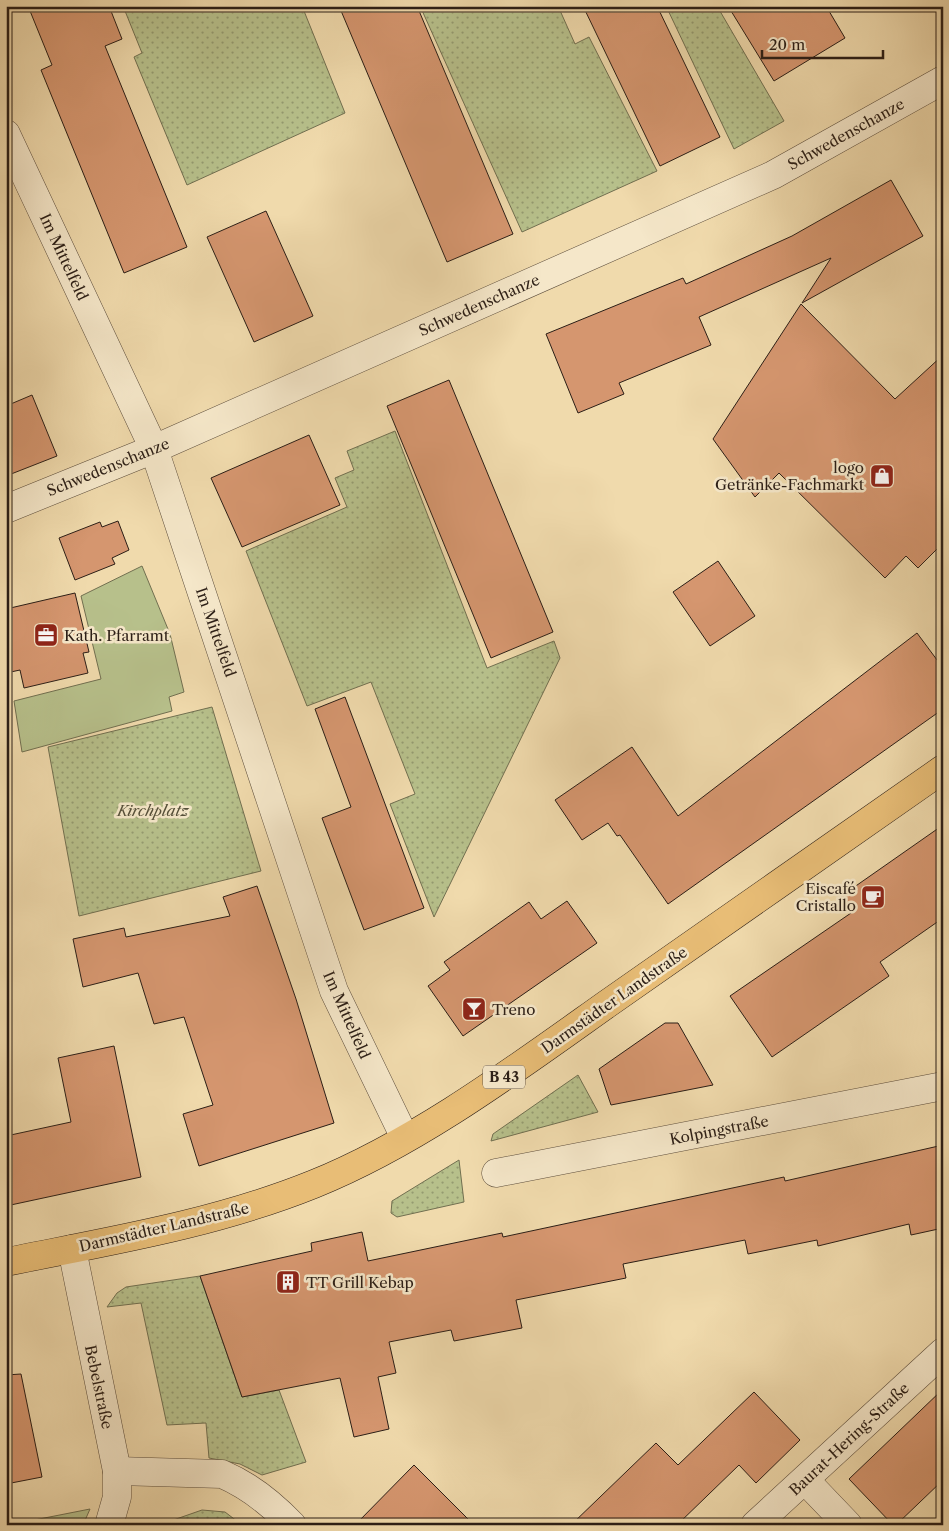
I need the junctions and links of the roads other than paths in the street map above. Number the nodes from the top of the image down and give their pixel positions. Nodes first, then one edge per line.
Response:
1 (943, 80) edge
2 (6, 134) edge
3 (154, 449) junction
4 (6, 509) edge
5 (943, 769) edge
6 (943, 1086) edge
7 (405, 1138) junction
8 (496, 1173) dead end
9 (72, 1249) junction
10 (6, 1262) edge
11 (943, 1352) edge
12 (118, 1471) junction
13 (805, 1480) junction
14 (109, 1525) edge
15 (292, 1525) edge
16 (755, 1525) edge
17 (848, 1525) edge

1 - 3 street, Schwedenschanze
2 - 3 street, Im Mittelfeld
3 - 4 street, Schwedenschanze
3 - 7 street, Im Mittelfeld
5 - 7 main road, Darmstädter Landstraße / B 43
6 - 8 street, Kolpingstraße
7 - 9 main road, Darmstädter Landstraße / B 43
9 - 10 main road, Darmstädter Landstraße / B 43
9 - 12 street, Bebelstraße
11 - 13 street, Baurat-Hering-Straße
12 - 14 street, Bebelstraße
12 - 15 street
13 - 16 street, Baurat-Hering-Straße
13 - 17 street

